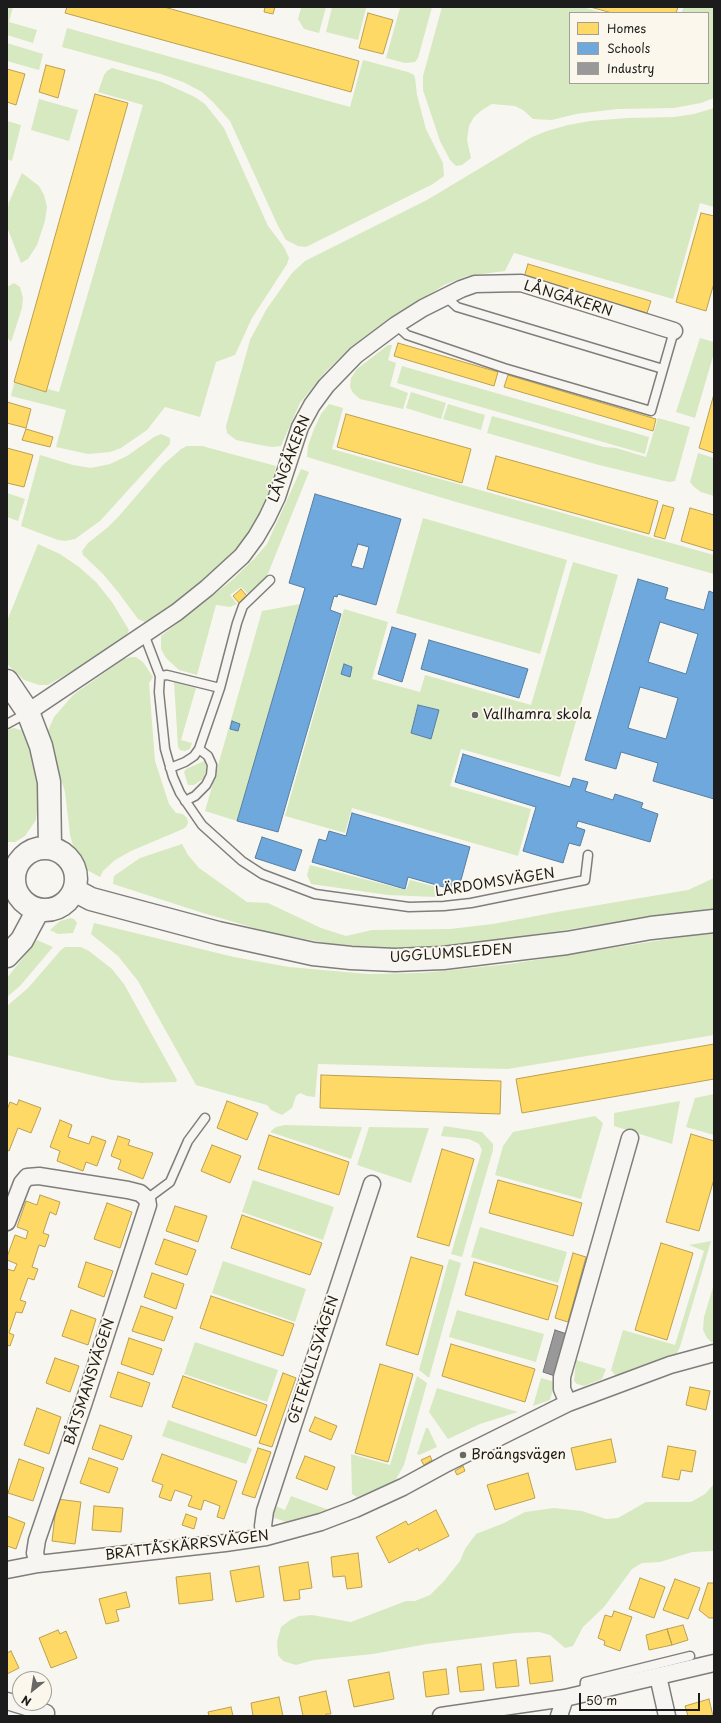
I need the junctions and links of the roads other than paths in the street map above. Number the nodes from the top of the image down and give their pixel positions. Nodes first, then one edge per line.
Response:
1 (446, 296) junction
2 (396, 325) junction
3 (674, 331) joint
4 (663, 369) junction
5 (270, 580) dead end
6 (144, 634) junction
7 (160, 676) junction
8 (7, 681) edge
9 (220, 688) junction
10 (28, 712) junction
11 (7, 724) edge
12 (199, 749) junction
13 (170, 768) junction
14 (185, 801) junction
15 (50, 848) junction
16 (588, 855) dead end
17 (11, 868) edge
18 (74, 890) junction
19 (38, 910) junction
20 (714, 921) edge
21 (8, 951) edge
22 (205, 1118) dead end
23 (630, 1138) dead end
24 (372, 1184) dead end
25 (147, 1199) junction
26 (7, 1222) edge
27 (714, 1353) edge
28 (568, 1403) junction
29 (266, 1537) junction
30 (38, 1564) junction
31 (7, 1570) edge
32 (690, 1656) dead end
33 (714, 1663) edge
34 (658, 1676) junction
35 (584, 1693) junction
36 (565, 1698) junction
37 (7, 1701) edge
38 (50, 1714) edge
39 (441, 1716) edge
40 (559, 1716) edge
41 (667, 1716) edge

1 - 2 street, LÅNGÅKERN
1 - 3 street, LÅNGÅKERN
1 - 4 lane
2 - 4 lane
2 - 6 street, LÅNGÅKERN
3 - 4 lane
5 - 9 lane
6 - 7 lane, LÄRDOMSVÄGEN
6 - 10 street, LÅNGÅKERN
7 - 9 lane
7 - 13 lane, LÄRDOMSVÄGEN
8 - 10 street
9 - 12 lane
10 - 11 lane
10 - 15 street
12 - 13 lane
12 - 14 lane
13 - 14 lane, LÄRDOMSVÄGEN
14 - 16 lane, LÄRDOMSVÄGEN
15 - 17 street
15 - 18 street
17 - 19 street
18 - 19 street
18 - 20 street, UGGLUMSLEDEN
19 - 21 street
22 - 25 lane
23 - 28 street
24 - 29 street, GETEKULLSVÄGEN
25 - 26 street
25 - 30 street, BÅTSMANSVÄGEN
27 - 28 street, BRATTÅSKÄRRSVÄGEN
28 - 29 street, BRATTÅSKÄRRSVÄGEN
29 - 30 street, BRATTÅSKÄRRSVÄGEN
30 - 31 street, BRATTÅSKÄRRSVÄGEN
32 - 35 lane
33 - 34 street
34 - 35 street
34 - 41 street
35 - 36 street
36 - 39 street
36 - 40 street
37 - 38 street

